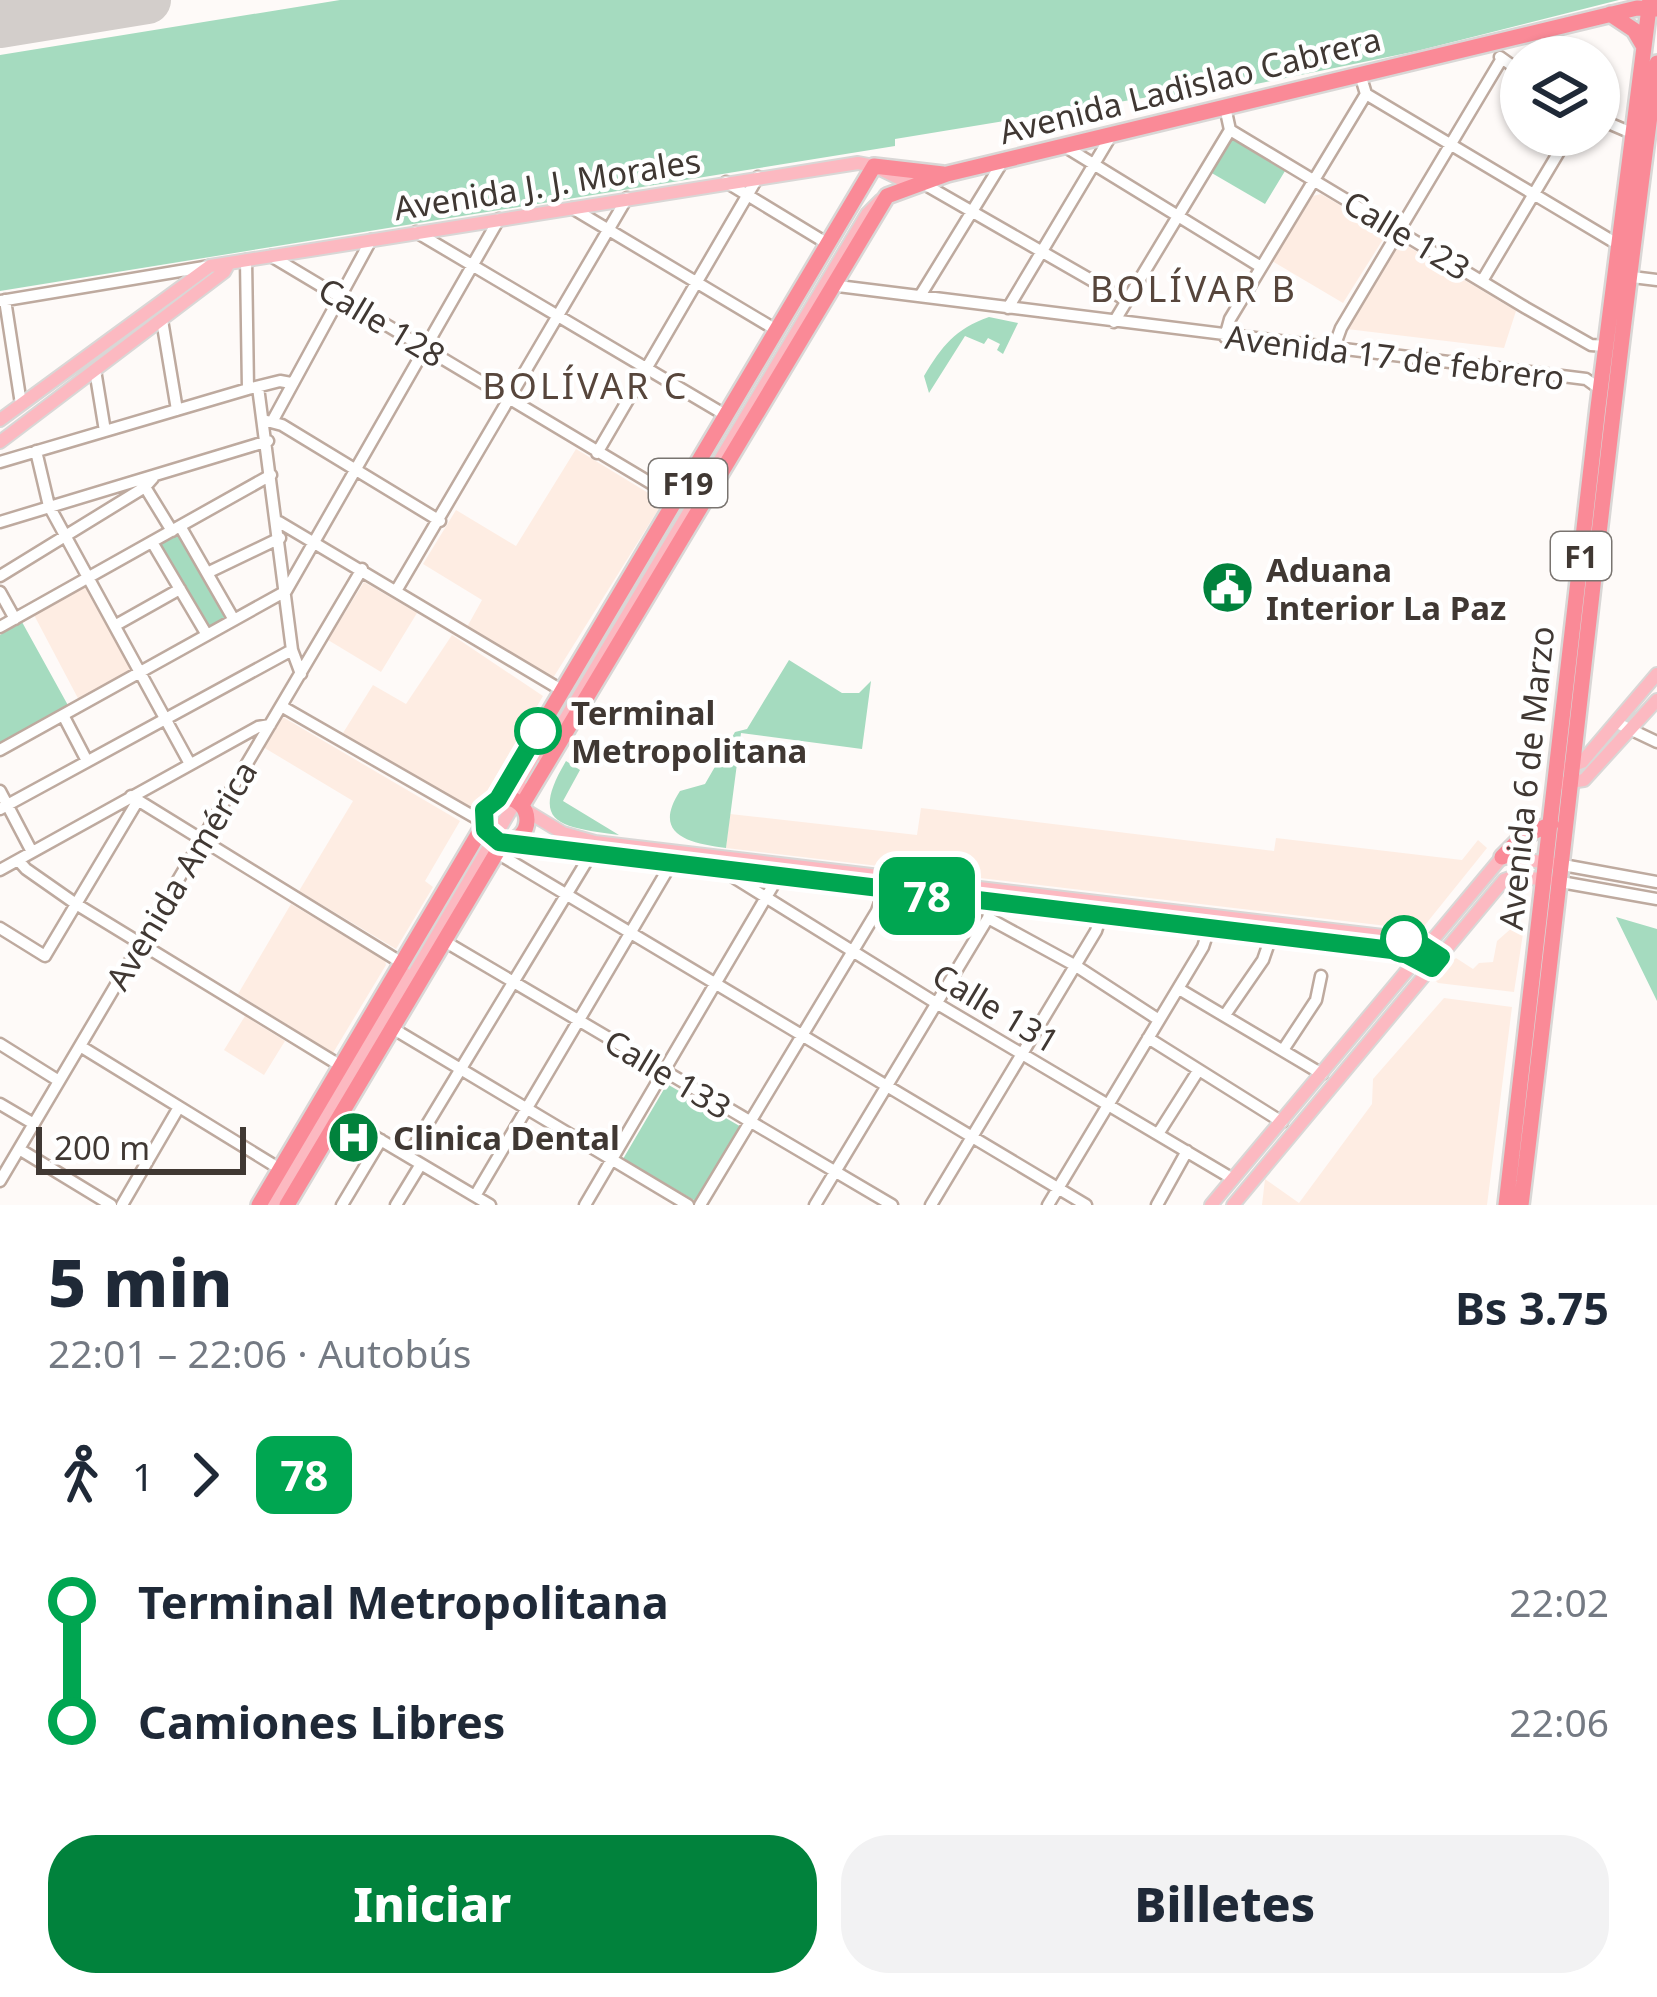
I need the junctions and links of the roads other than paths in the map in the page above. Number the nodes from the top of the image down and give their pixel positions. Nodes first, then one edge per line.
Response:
1 (1652, 6) edge
2 (1610, 14) junction
3 (1495, 42) junction
4 (1644, 47) junction
5 (1500, 57) edge
6 (1500, 62) edge
7 (1657, 63) edge
8 (1360, 74) junction
9 (1366, 94) junction
10 (1226, 107) junction
11 (1620, 128) edge
12 (1230, 130) junction
13 (1112, 134) junction
14 (1634, 134) junction
15 (1449, 144) junction
16 (1064, 146) junction
17 (1557, 156) edge
18 (1003, 160) junction
19 (1094, 164) junction
20 (874, 166) junction
21 (947, 174) junction
22 (758, 177) junction
23 (1314, 179) junction
24 (726, 182) junction
25 (919, 185) junction
26 (1534, 194) junction
27 (746, 195) junction
28 (886, 196) junction
29 (627, 198) junction
30 (572, 208) junction
31 (972, 211) junction
32 (863, 213) junction
33 (1176, 215) junction
34 (500, 219) junction
35 (609, 230) junction
36 (1398, 230) junction
37 (416, 232) junction
38 (371, 240) junction
39 (828, 244) junction
40 (1625, 249) junction
41 (1042, 251) junction
42 (271, 256) junction
43 (246, 260) junction
44 (229, 263) junction
45 (474, 265) junction
46 (1261, 267) junction
47 (1622, 276) junction
48 (176, 279) junction
49 (1482, 280) junction
50 (1657, 280) edge
51 (694, 281) junction
52 (830, 285) junction
53 (802, 290) junction
54 (920, 296) junction
55 (339, 297) junction
56 (3, 300) edge
57 (1126, 300) junction
58 (1008, 308) junction
59 (799, 311) junction
60 (560, 316) junction
61 (162, 320) junction
62 (1114, 322) junction
63 (781, 326) junction
64 (1226, 337) junction
65 (1605, 346) junction
66 (425, 349) junction
67 (1333, 350) junction
68 (647, 369) junction
69 (95, 370) junction
70 (291, 383) junction
71 (253, 388) junction
72 (1600, 389) junction
73 (511, 399) junction
74 (21, 404) junction
75 (177, 410) junction
76 (727, 416) junction
77 (0, 420) edge
78 (269, 421) junction
79 (105, 431) junction
80 (268, 441) junction
81 (0, 442) edge
82 (36, 451) junction
83 (597, 453) junction
84 (0, 462) edge
85 (357, 471) junction
86 (272, 475) junction
87 (148, 481) junction
88 (679, 500) junction
89 (50, 506) junction
90 (440, 520) junction
91 (0, 522) edge
92 (278, 522) junction
93 (176, 529) junction
94 (65, 537) junction
95 (280, 538) junction
96 (313, 541) junction
97 (152, 542) junction
98 (362, 569) junction
99 (207, 573) junction
100 (0, 576) edge
101 (88, 578) junction
102 (180, 589) junction
103 (396, 590) junction
104 (286, 591) junction
105 (0, 592) edge
106 (15, 619) junction
107 (234, 620) junction
108 (116, 625) junction
109 (0, 627) edge
110 (207, 635) junction
111 (292, 650) junction
112 (142, 671) junction
113 (301, 674) junction
114 (1657, 674) edge
115 (562, 691) junction
116 (1657, 700) edge
117 (281, 706) junction
118 (63, 715) junction
119 (166, 717) junction
120 (1617, 723) junction
121 (269, 725) junction
122 (1632, 730) junction
123 (1657, 742) edge
124 (0, 750) edge
125 (87, 761) junction
126 (190, 764) junction
127 (1565, 775) junction
128 (0, 791) edge
129 (134, 799) junction
130 (514, 803) junction
131 (4, 807) edge
132 (1551, 824) junction
133 (490, 839) junction
134 (201, 841) junction
135 (32, 852) junction
136 (591, 854) junction
137 (1502, 857) junction
138 (18, 860) junction
139 (692, 860) junction
140 (671, 864) junction
141 (720, 869) junction
142 (0, 870) edge
143 (1554, 872) junction
144 (778, 877) junction
145 (1657, 882) edge
146 (884, 891) junction
147 (567, 895) junction
148 (768, 898) junction
149 (1657, 899) edge
150 (76, 904) junction
151 (990, 911) junction
152 (1101, 916) junction
153 (0, 928) edge
154 (1208, 929) junction
155 (631, 933) junction
156 (1271, 937) junction
157 (444, 941) junction
158 (141, 943) junction
159 (852, 952) junction
160 (1423, 953) junction
161 (402, 963) junction
162 (1436, 963) junction
163 (1076, 966) junction
164 (1321, 976) dead end
165 (514, 982) junction
166 (717, 984) junction
167 (1178, 988) junction
168 (935, 1004) junction
169 (1225, 1015) junction
170 (1159, 1020) junction
171 (578, 1021) junction
172 (392, 1028) junction
173 (802, 1035) junction
174 (1148, 1038) junction
175 (0, 1044) edge
176 (80, 1046) junction
177 (1283, 1050) junction
178 (1022, 1055) junction
179 (341, 1066) junction
180 (461, 1069) junction
181 (1198, 1071) junction
182 (664, 1072) junction
183 (1322, 1074) junction
184 (59, 1081) junction
185 (887, 1086) junction
186 (0, 1105) edge
187 (1108, 1105) junction
188 (179, 1106) junction
189 (526, 1108) junction
190 (340, 1116) junction
191 (750, 1122) junction
192 (1282, 1122) junction
193 (34, 1124) junction
194 (1158, 1134) junction
195 (973, 1137) junction
196 (381, 1140) junction
197 (19, 1149) junction
198 (1187, 1151) junction
199 (408, 1156) junction
200 (612, 1159) junction
201 (421, 1164) junction
202 (280, 1169) junction
203 (835, 1172) junction
204 (1233, 1179) junction
205 (0, 1181) edge
206 (1058, 1188) junction
207 (1246, 1190) junction
208 (475, 1196) junction
209 (290, 1203) edge
210 (111, 1205) edge
211 (122, 1205) edge
212 (263, 1205) edge
213 (342, 1205) edge
214 (396, 1205) edge
215 (490, 1205) edge
216 (585, 1205) edge
217 (688, 1205) edge
218 (700, 1205) edge
219 (815, 1205) edge
220 (892, 1205) edge
221 (931, 1205) edge
222 (1048, 1205) edge
223 (1086, 1205) edge
224 (1157, 1205) edge
225 (1210, 1205) edge
226 (1233, 1205) edge
227 (1253, 1205) edge
228 (1506, 1205) edge
229 (1521, 1205) edge

1 - 2 highway, Avenida Ladislao Cabrera / F19
1 - 4 highway, Avenida 6 de Marzo / F1
2 - 3 highway, Avenida Ladislao Cabrera / F19
2 - 4 highway
3 - 5 street
3 - 8 highway, Avenida Ladislao Cabrera / F19
4 - 14 highway, Avenida 6 de Marzo / F1
6 - 15 street
7 - 40 highway, Avenida 6 de Marzo / F1
8 - 9 street
8 - 10 highway, Avenida Ladislao Cabrera / F19
9 - 15 street
9 - 23 street
10 - 12 street
10 - 13 highway, Avenida Ladislao Cabrera / F19
11 - 14 street
12 - 23 street, Calle 123
12 - 33 street
13 - 16 highway, Avenida Ladislao Cabrera / F19
13 - 19 street
14 - 40 highway, Avenida 6 de Marzo / F1
15 - 26 street
15 - 36 street
16 - 18 highway, Avenida Ladislao Cabrera / F19
16 - 19 street
17 - 26 street
18 - 21 highway, Avenida Ladislao Cabrera / F19
18 - 31 street
19 - 33 street
19 - 41 street
20 - 21 highway, Avenida Ladislao Cabrera / F19
20 - 22 main road, Avenida J. J. Morales
20 - 25 main road
20 - 39 highway, F19
21 - 25 highway, Avenida Ladislao Cabrera / F19
22 - 24 main road, Avenida J. J. Morales
22 - 27 street
23 - 36 street, Calle 123
23 - 46 street
24 - 27 street
24 - 29 main road, Avenida J. J. Morales
25 - 28 highway, Avenida Ladislao Cabrera / F19
25 - 31 street
26 - 40 street
26 - 49 street
27 - 39 street
27 - 51 street
28 - 32 main road, Avenida Ladislao Cabrera / F19
28 - 52 highway, F19
29 - 30 main road, Avenida J. J. Morales
29 - 35 street
30 - 34 main road, Avenida J. J. Morales
30 - 35 street
31 - 41 street
31 - 54 street
32 - 59 main road, Avenida Ladislao Cabrera / F19
32 - 130 main road, Avenida Ladislao Cabrera / F19
33 - 46 street
33 - 57 street
34 - 37 main road, Avenida J. J. Morales
34 - 45 street
35 - 51 street
35 - 60 street
36 - 49 street, Calle 123
36 - 67 street
37 - 38 main road, Avenida J. J. Morales
37 - 45 street
38 - 42 main road, Avenida J. J. Morales
38 - 55 street
39 - 53 highway, F19
40 - 47 highway, Avenida 6 de Marzo / F1
41 - 57 street
41 - 58 street
42 - 43 main road, Avenida J. J. Morales
42 - 55 street, Calle 128
43 - 44 main road, Avenida J. J. Morales
43 - 71 street
44 - 48 main road, Avenida J. J. Morales
44 - 61 main road
45 - 60 street
45 - 66 street
46 - 64 street
47 - 50 street
47 - 65 highway, Avenida 6 de Marzo / F1
47 - 127 highway, Avenida 6 de Marzo / F1
48 - 56 street
48 - 74 main road
49 - 65 street, Calle 123
51 - 63 street
51 - 68 street
52 - 54 street, Avenida 17 de febrero
52 - 130 highway, F19
53 - 59 highway
53 - 63 highway, F19
54 - 58 street, Avenida 17 de febrero
55 - 66 street, Calle 128
55 - 70 street
56 - 74 street
57 - 62 street
58 - 62 street, Avenida 17 de febrero
59 - 63 highway
59 - 130 main road, Avenida Ladislao Cabrera / F19
60 - 68 street
60 - 73 street
61 - 69 main road
61 - 75 street
62 - 64 street, Avenida 17 de febrero
63 - 76 highway, F19
64 - 67 street, Avenida 17 de febrero
65 - 72 highway, Avenida 6 de Marzo / F1
66 - 73 street, Calle 128
66 - 85 street
67 - 72 street, Avenida 17 de febrero
68 - 76 street
68 - 83 street
69 - 79 street
69 - 81 main road
70 - 71 street
70 - 78 street
71 - 75 street
71 - 78 street
72 - 127 highway, Avenida 6 de Marzo / F1
73 - 83 street, Calle 128
73 - 90 street
74 - 77 main road
75 - 79 street
76 - 88 highway, F19
78 - 80 street
78 - 85 street
79 - 82 street
80 - 86 street
80 - 87 street
82 - 84 street
82 - 89 street
83 - 88 street, Calle 128
85 - 90 street
85 - 96 street
86 - 92 street
86 - 93 street
87 - 89 street
87 - 93 street
87 - 94 street
88 - 115 highway, F19
89 - 91 street
89 - 94 street
90 - 103 street
92 - 95 street
92 - 96 street
93 - 97 street
93 - 99 street
94 - 100 street
94 - 101 street
95 - 99 street
95 - 104 street
96 - 98 street
96 - 104 street
97 - 101 street
97 - 102 street
98 - 103 street
98 - 113 street, Avenida América
99 - 107 street
101 - 106 street
101 - 108 street
102 - 108 street
102 - 110 street
103 - 115 street
104 - 107 street
104 - 111 street
105 - 106 street
106 - 109 street
107 - 110 street
108 - 112 street
110 - 112 street
111 - 113 street
111 - 119 street
112 - 118 street
112 - 119 street
113 - 117 street, Avenida América
114 - 120 main road
115 - 130 highway, F19
116 - 122 main road
117 - 121 street, Avenida América
117 - 133 street
118 - 124 street
118 - 125 street
119 - 125 street
119 - 126 street
120 - 122 street
120 - 127 main road
121 - 126 street
121 - 134 street, Avenida América
122 - 123 street
122 - 127 main road
125 - 131 street
126 - 129 street
127 - 132 highway, Avenida 6 de Marzo / F1
127 - 143 highway, Avenida 6 de Marzo / F1
128 - 131 street
129 - 134 street
129 - 135 street
129 - 150 street
130 - 133 highway, F19
130 - 133 highway, F19
130 - 139 main road
131 - 135 street
132 - 137 highway
132 - 143 highway, Avenida 6 de Marzo / F1
133 - 136 main road
133 - 147 street
133 - 157 highway, F19
133 - 161 highway, F19
133 - 209 main road, F19
133 - 212 main road, F19
134 - 158 street, Avenida América
134 - 161 street
135 - 138 street
136 - 140 main road
136 - 147 street
137 - 143 main road
137 - 160 main road
138 - 142 street
138 - 150 street
139 - 140 main road
139 - 141 main road
139 - 160 main road
140 - 155 street
141 - 144 main road
141 - 148 street, Calle 131
143 - 145 street
143 - 149 street
143 - 162 main road
143 - 228 highway, Avenida 6 de Marzo / F1
143 - 229 highway, Avenida 6 de Marzo / F1
144 - 146 main road
144 - 148 street
146 - 151 main road
146 - 159 street
147 - 155 street
147 - 165 street
148 - 159 street, Calle 131
148 - 166 street
150 - 153 street
150 - 158 street
151 - 152 main road
151 - 163 street
151 - 168 street
152 - 154 main road
152 - 163 street
154 - 156 main road
154 - 167 street
155 - 166 street
155 - 171 street
156 - 160 main road
156 - 169 street
157 - 165 street, Calle 133
157 - 172 highway, F19
158 - 176 street, Avenida América
158 - 179 street
159 - 168 street, Calle 131
159 - 173 street
160 - 162 main road
160 - 183 main road
161 - 179 highway, F19
162 - 207 main road
163 - 170 street
163 - 178 street
164 - 177 street
165 - 171 street, Calle 133
165 - 180 street
166 - 173 street
166 - 182 street
167 - 169 street
167 - 170 street
168 - 178 street, Calle 131
168 - 185 street
169 - 177 street
170 - 174 street
171 - 182 street, Calle 133
171 - 189 street
172 - 180 street
172 - 190 highway, F19
173 - 185 street
173 - 191 street
174 - 181 street
174 - 187 street
175 - 184 street
176 - 184 street, Avenida América
176 - 188 street
177 - 183 street
178 - 187 street, Calle 131
178 - 195 street
179 - 202 highway, F19
180 - 189 street
180 - 199 street
181 - 192 street
181 - 194 street
182 - 191 street, Calle 133
182 - 200 street
183 - 192 main road
184 - 193 street, Avenida América
185 - 195 street
185 - 203 street
186 - 193 street
187 - 194 street, Calle 131
187 - 206 street
188 - 202 street
188 - 211 street
189 - 200 street
189 - 208 street
190 - 196 street
190 - 209 highway, F19
191 - 203 street, Calle 133
191 - 218 street
192 - 204 main road
193 - 197 street, Avenida América
194 - 198 street, Calle 131
195 - 206 street
195 - 221 street
196 - 199 street
196 - 213 street
197 - 205 street, Avenida América
197 - 210 street
198 - 204 street, Calle 131
198 - 224 street
199 - 201 street
200 - 216 street
200 - 217 street
201 - 208 street
201 - 214 street
202 - 212 highway, F19
203 - 219 street
203 - 220 street, Calle 133
204 - 207 main road, Calle 131
204 - 225 main road
206 - 222 street
206 - 223 street
207 - 226 main road
207 - 227 main road
208 - 215 street

